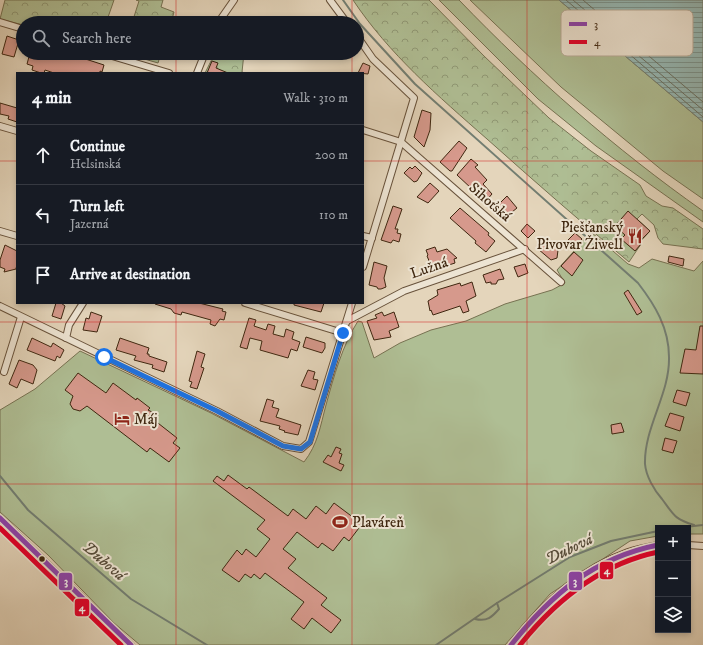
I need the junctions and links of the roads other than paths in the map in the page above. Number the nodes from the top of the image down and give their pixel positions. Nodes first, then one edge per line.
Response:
1 (234, 0) edge
2 (330, 0) edge
3 (223, 16) edge
4 (342, 16) edge
5 (0, 22) edge
6 (16, 27) edge
7 (364, 46) edge
8 (125, 60) edge
9 (202, 60) edge
10 (166, 72) edge
11 (196, 72) edge
12 (0, 126) edge
13 (364, 130) edge
14 (16, 131) edge
15 (401, 142) junction
16 (0, 231) edge
17 (16, 236) edge
18 (364, 236) edge
19 (372, 238) junction
20 (525, 249) junction
21 (364, 264) edge
22 (561, 282) dead end
23 (82, 304) edge
24 (248, 304) edge
25 (352, 304) edge
26 (0, 306) edge
27 (21, 317) junction
28 (347, 321) junction
29 (343, 333) junction
30 (66, 338) junction
31 (4, 372) dead end
32 (0, 518) edge
33 (655, 546) edge
34 (691, 546) edge
35 (703, 546) edge
36 (132, 645) edge
37 (511, 645) edge

1 - 3 street
2 - 4 street
5 - 6 street
7 - 15 street
8 - 10 street
9 - 11 street
12 - 14 street
13 - 15 street
15 - 19 street
15 - 20 street, Sihoťská
16 - 17 street
18 - 19 street
19 - 21 street
20 - 22 street, Sihoťská
20 - 28 street, Lužná
23 - 30 street
24 - 29 street
25 - 28 street
26 - 27 street
27 - 30 street
27 - 31 street
28 - 29 street
29 - 30 street
32 - 36 street
33 - 37 street
34 - 35 street

